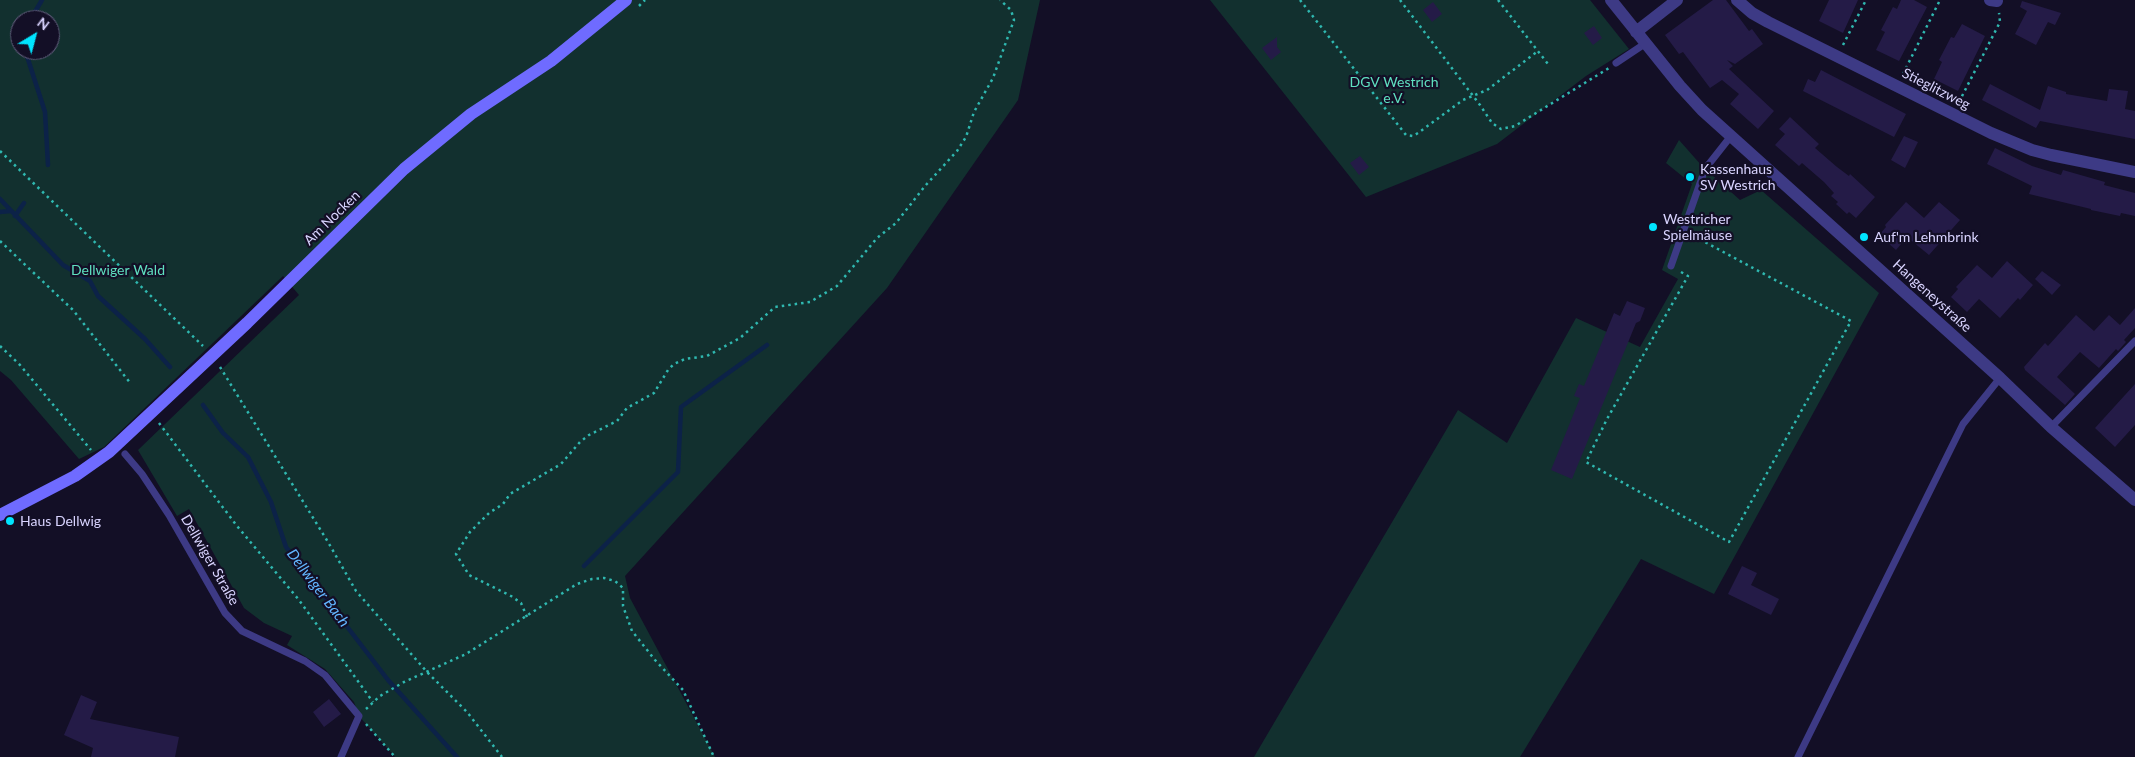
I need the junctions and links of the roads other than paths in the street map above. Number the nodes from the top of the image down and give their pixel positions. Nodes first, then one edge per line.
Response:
1 (1611, 0) edge
2 (1677, 0) edge
3 (1737, 0) edge
4 (1990, 0) edge
5 (1998, 1) edge
6 (629, 6) edge
7 (1636, 32) junction
8 (1646, 43) junction
9 (1616, 63) road end
10 (1731, 136) junction
11 (2135, 172) edge
12 (1671, 266) road end
13 (2135, 341) edge
14 (2000, 378) junction
15 (2051, 428) junction
16 (125, 454) dead end
17 (2135, 500) edge
18 (0, 515) edge
19 (341, 757) edge
20 (1798, 757) edge

1 - 7 street, Hangeneystraße
2 - 7 street
3 - 11 street, Stieglitzweg
4 - 5 street
6 - 18 street, Am Nocken
7 - 8 street, Hangeneystraße
8 - 9 lane
8 - 10 street, Hangeneystraße
10 - 12 lane
10 - 14 street, Hangeneystraße
13 - 15 lane
14 - 15 street, Hangeneystraße
14 - 20 lane
15 - 17 street, Hangeneystraße
16 - 19 lane, Dellwiger Straße

